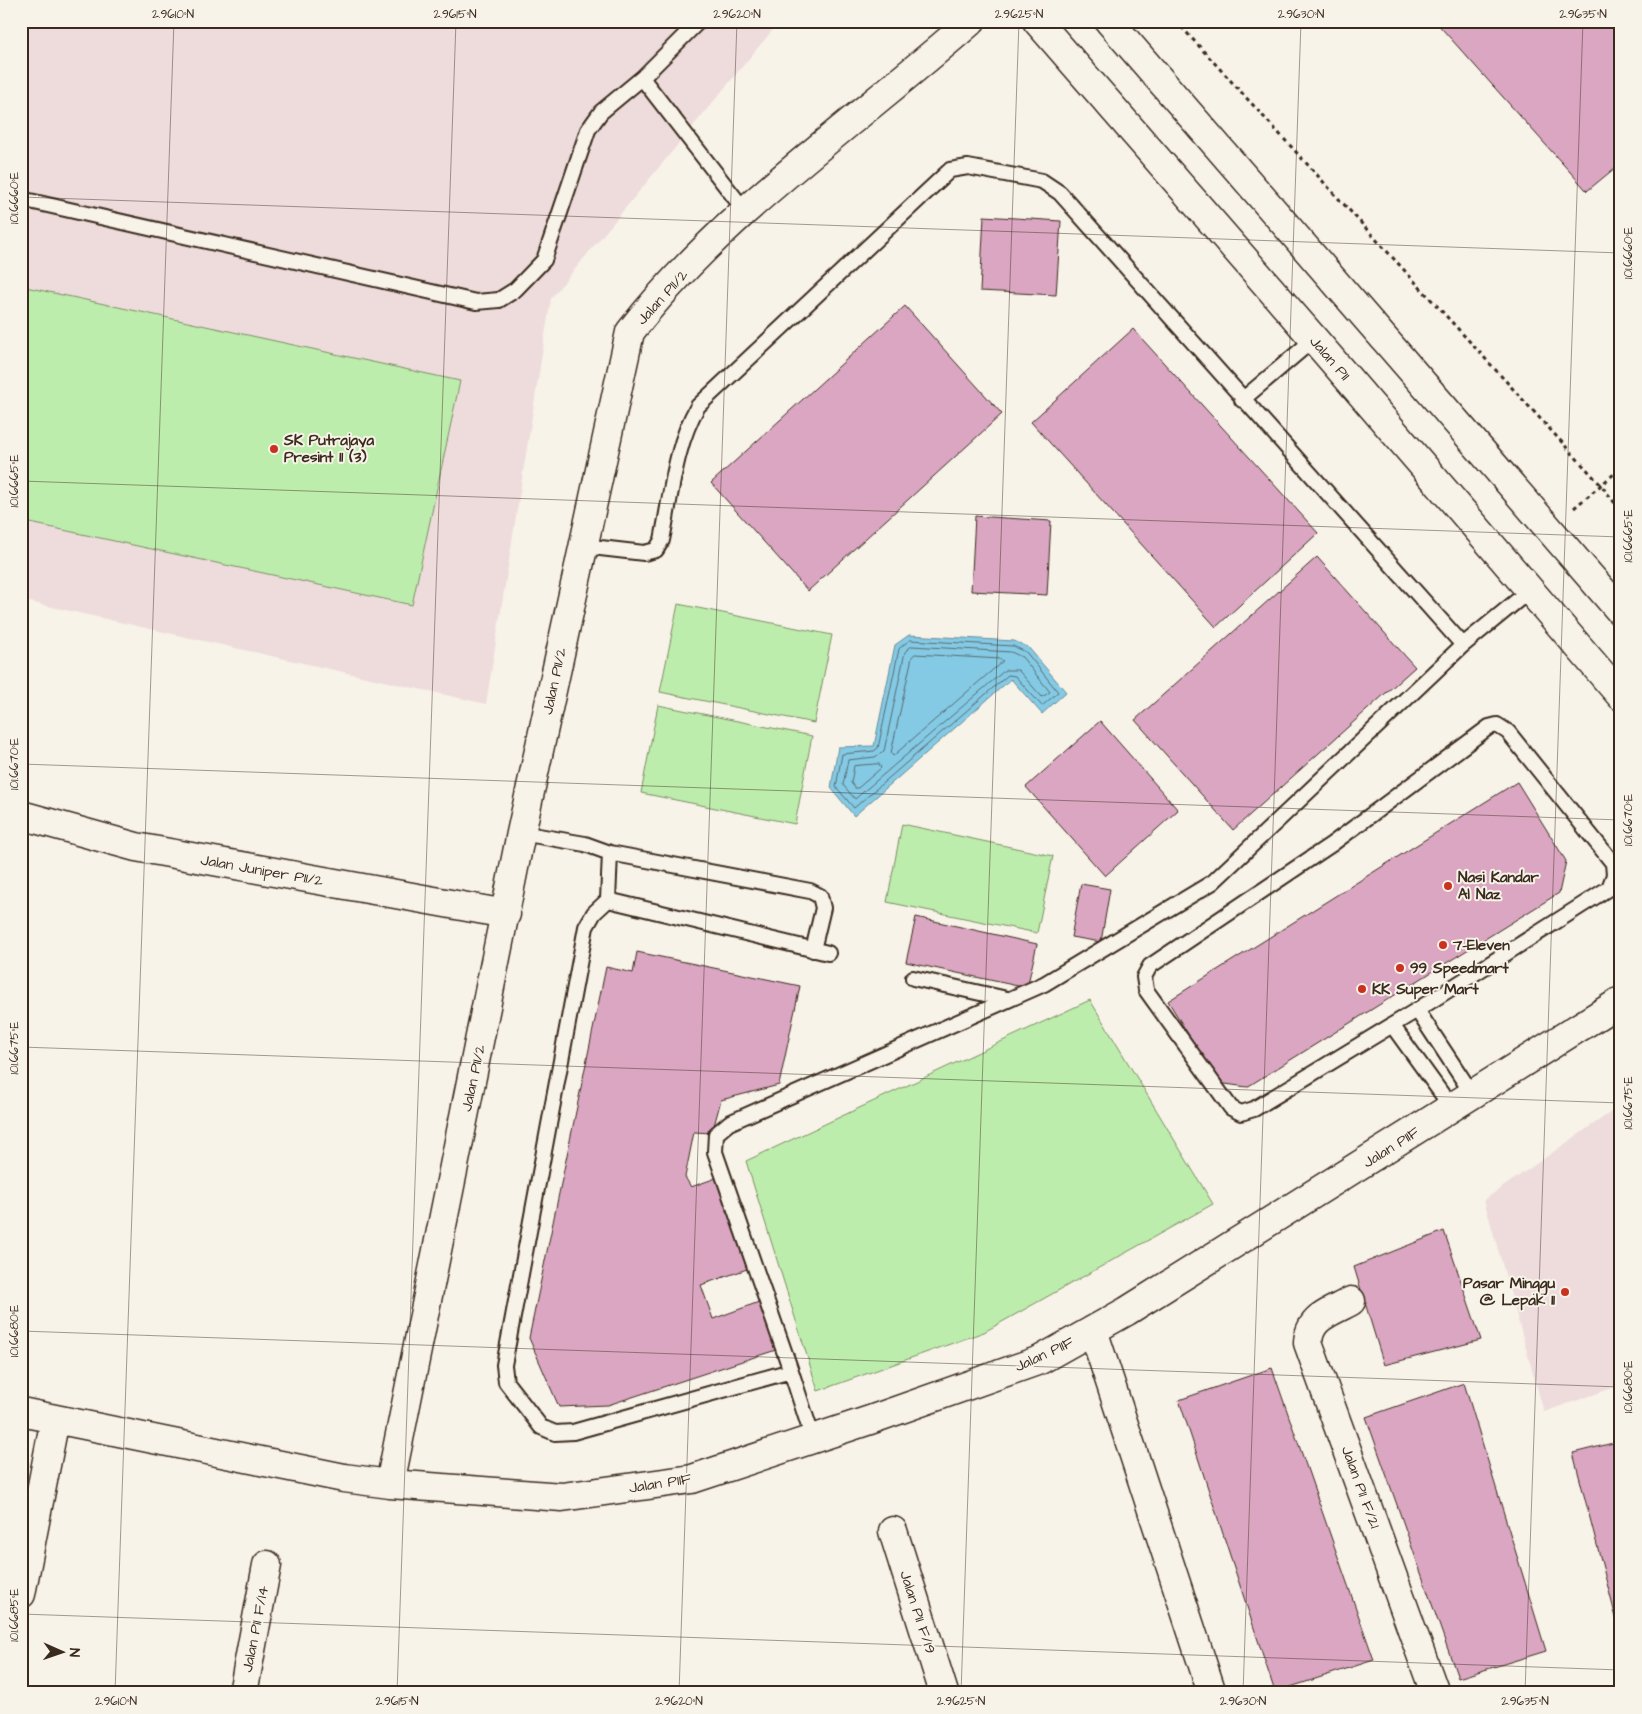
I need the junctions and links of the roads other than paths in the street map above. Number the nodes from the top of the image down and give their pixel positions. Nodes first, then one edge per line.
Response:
1 (699, 21) edge
2 (971, 21) edge
3 (1037, 21) edge
4 (1109, 21) edge
5 (642, 78) junction
6 (21, 199) edge
7 (745, 211) junction
8 (1314, 339) junction
9 (1242, 400) junction
10 (583, 546) junction
11 (1529, 591) junction
12 (1621, 612) edge
13 (1463, 645) junction
14 (1621, 696) edge
15 (21, 815) edge
16 (521, 832) junction
17 (610, 853) junction
18 (608, 900) junction
19 (506, 914) junction
20 (813, 950) junction
21 (828, 953) dead end
22 (913, 978) dead end
23 (1007, 999) junction
24 (1621, 1001) edge
25 (1417, 1010) junction
26 (1392, 1025) junction
27 (1463, 1102) junction
28 (1351, 1301) dead end
29 (1093, 1330) junction
30 (791, 1371) junction
31 (21, 1412) edge
32 (56, 1419) junction
33 (812, 1439) junction
34 (390, 1484) junction
35 (893, 1531) dead end
36 (268, 1565) dead end
37 (21, 1594) edge
38 (243, 1693) edge
39 (944, 1693) edge
40 (1212, 1693) edge
41 (1435, 1693) edge

1 - 5 lane
2 - 7 street, Jalan P11/2
3 - 8 street, Jalan P11
4 - 12 street
5 - 6 lane
5 - 7 lane
7 - 10 street, Jalan P11/2
8 - 9 lane
8 - 11 street, Jalan P11
9 - 10 lane
9 - 13 lane
10 - 16 street, Jalan P11/2
11 - 13 lane
11 - 14 street, Jalan P11
13 - 23 lane
15 - 19 street, Jalan Juniper P11/2
16 - 17 lane
16 - 19 street, Jalan P11/2
17 - 18 lane
17 - 20 lane
18 - 20 lane
18 - 30 lane
19 - 34 street, Jalan P11/2
20 - 21 lane
22 - 23 lane
23 - 30 lane
24 - 27 street, Jalan P11F
25 - 26 lane
25 - 26 lane
25 - 27 lane
26 - 27 lane
27 - 29 street, Jalan P11F
28 - 41 street, Jalan P11 F/21
29 - 33 street, Jalan P11F
29 - 40 street
30 - 33 lane
31 - 32 street, Jalan P11F
32 - 34 street, Jalan P11F
32 - 37 street
33 - 34 street, Jalan P11F
35 - 39 street, Jalan P11 F/19
36 - 38 street, Jalan P11 F/14

